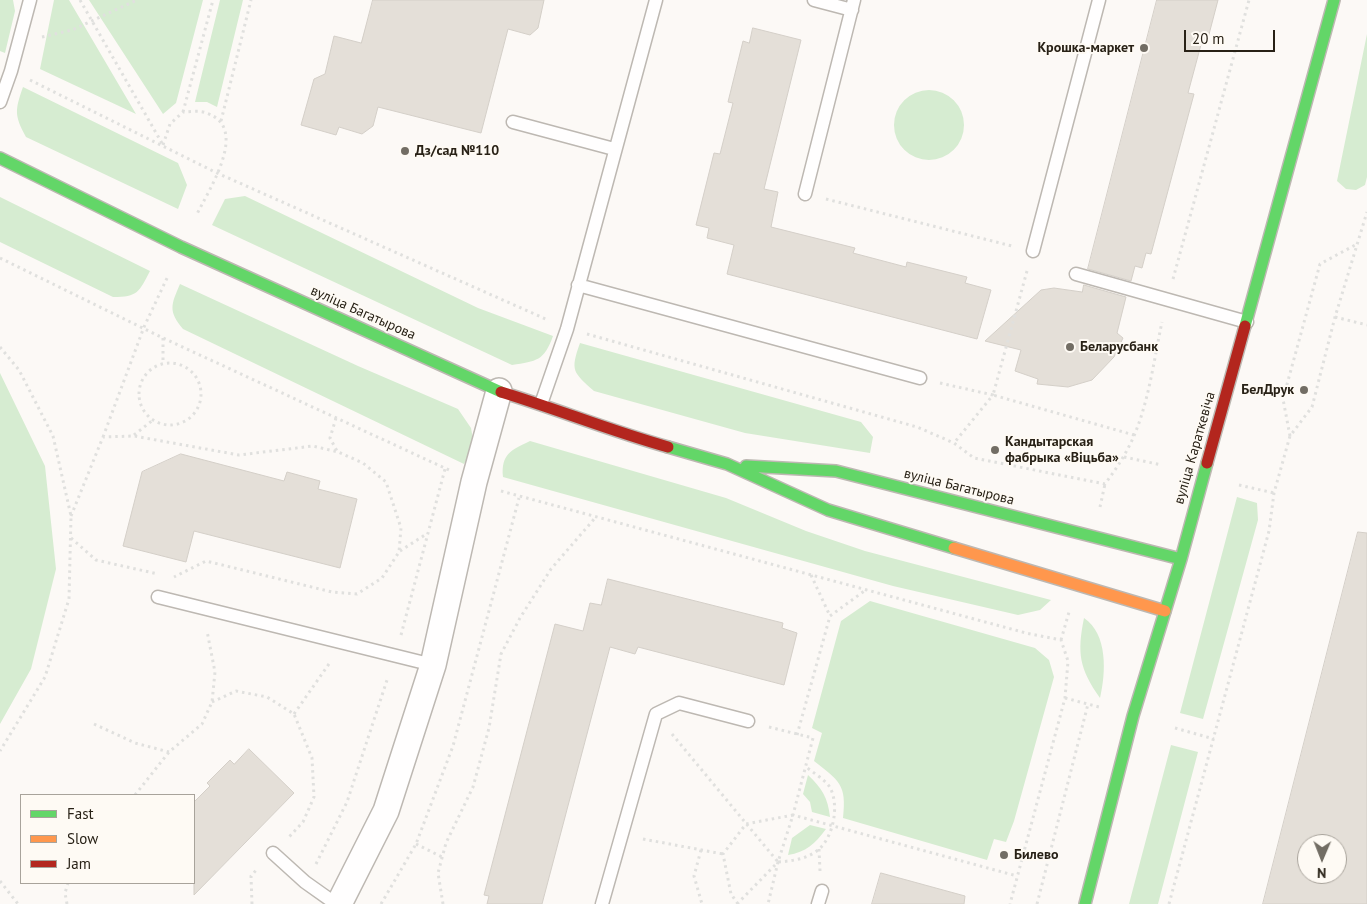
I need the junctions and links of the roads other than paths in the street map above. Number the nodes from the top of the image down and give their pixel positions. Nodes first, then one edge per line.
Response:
1 (30, 0) edge
2 (656, 0) edge
3 (814, 0) edge
4 (1099, 0) edge
5 (1334, 0) edge
6 (853, 5) edge
7 (0, 102) edge
8 (513, 122) dead end
9 (614, 149) junction
10 (0, 158) edge
11 (805, 194) road end
12 (1033, 251) road end
13 (1076, 274) dead end
14 (578, 286) junction
15 (1247, 322) junction
16 (920, 378) road end
17 (499, 391) junction
18 (541, 404) junction
19 (727, 464) junction
20 (1181, 559) junction
21 (158, 597) dead end
22 (1166, 611) junction
23 (433, 665) junction
24 (748, 721) road end
25 (273, 853) road end
26 (822, 891) dead end
27 (337, 904) edge
28 (602, 904) edge
29 (818, 904) edge
30 (1085, 904) edge

1 - 7 lane
2 - 9 lane
3 - 6 lane
4 - 12 lane
5 - 15 street, вуліца Караткевіча
6 - 11 lane
8 - 9 lane
9 - 14 lane
10 - 17 street, вуліца Багатырова
13 - 15 lane
14 - 16 lane
14 - 18 lane
15 - 20 street, вуліца Караткевіча
17 - 18 street, вуліца Багатырова
17 - 23 street
18 - 19 street, вуліца Багатырова
19 - 20 street, вуліца Багатырова
19 - 22 street, вуліца Багатырова
20 - 22 street, вуліца Караткевіча
21 - 23 lane
22 - 30 street, вуліца Караткевіча
23 - 27 street
24 - 28 lane
25 - 27 lane
26 - 29 lane

